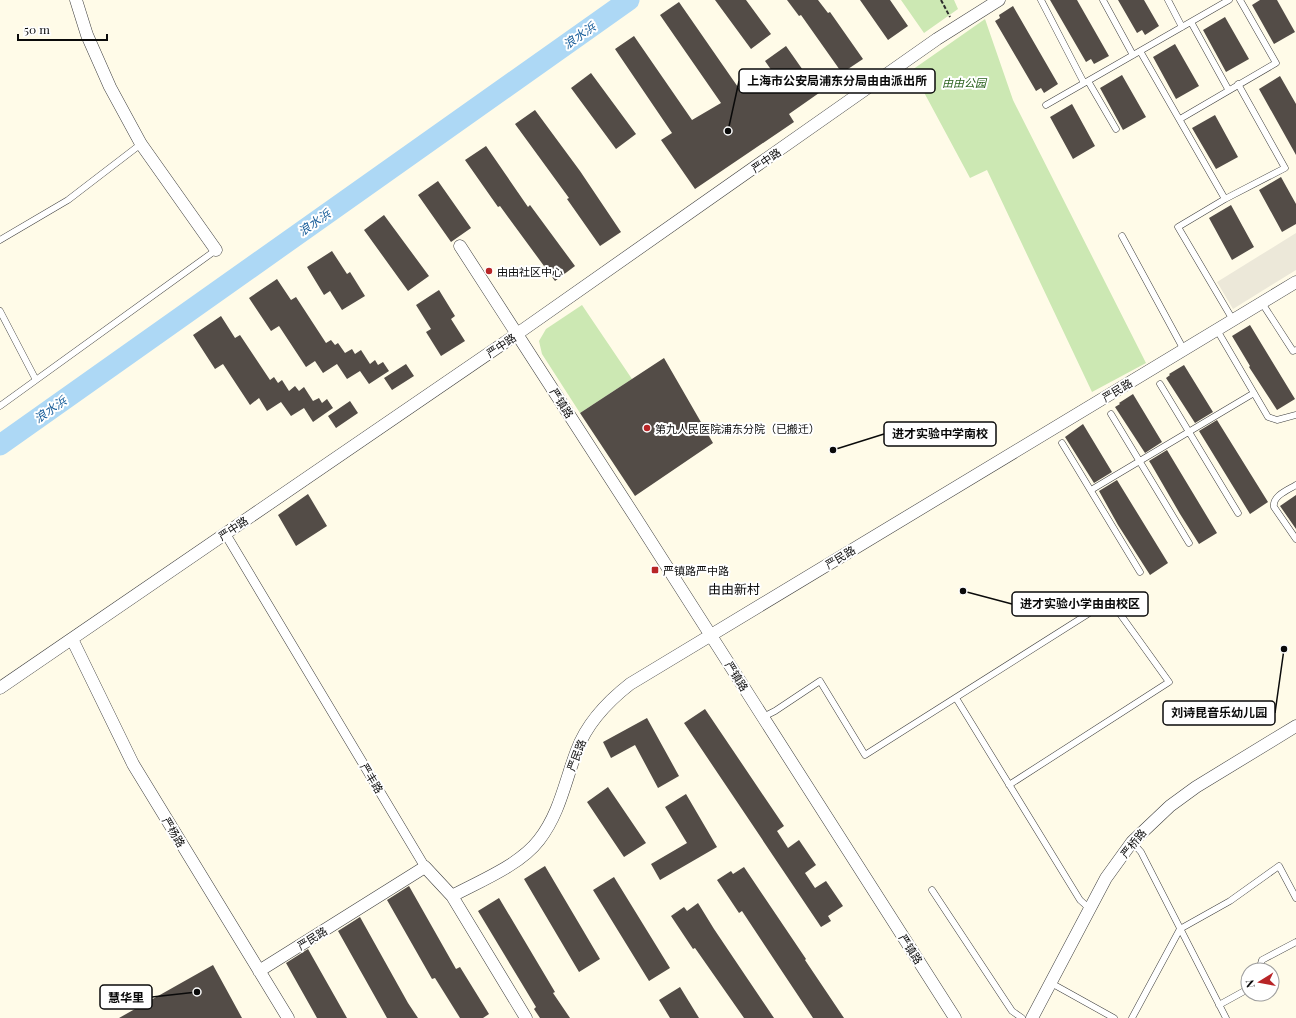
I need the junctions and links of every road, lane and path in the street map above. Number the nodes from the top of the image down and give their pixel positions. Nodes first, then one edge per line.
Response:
1 (76, 0) edge
2 (941, 0) edge
3 (999, 0) edge
4 (1041, 0) edge
5 (1103, 0) edge
6 (1168, 0) edge
7 (1229, 0) edge
8 (1240, 0) edge
9 (1191, 22) junction
10 (956, 27) junction
11 (1182, 27) junction
12 (1140, 51) junction
13 (1133, 55) junction
14 (1086, 82) junction
15 (1238, 84) junction
16 (1228, 89) junction
17 (1046, 105) dead end
18 (1180, 118) junction
19 (1116, 129) dead end
20 (141, 144) junction
21 (1225, 200) junction
22 (1122, 236) dead end
23 (0, 240) edge
24 (460, 246) dead end
25 (216, 250) joint
26 (1296, 282) edge
27 (1262, 303) junction
28 (0, 311) edge
29 (1233, 320) junction
30 (1217, 330) junction
31 (517, 334) junction
32 (1184, 350) junction
33 (1296, 350) edge
34 (36, 380) junction
35 (1160, 384) dead end
36 (1254, 394) junction
37 (0, 406) edge
38 (1111, 414) dead end
39 (1296, 415) edge
40 (1189, 432) junction
41 (1062, 443) dead end
42 (1140, 461) junction
43 (1296, 485) edge
44 (1091, 490) junction
45 (1238, 513) dead end
46 (225, 533) junction
47 (1296, 539) edge
48 (1189, 543) dead end
49 (1140, 572) dead end
50 (712, 634) junction
51 (72, 639) junction
52 (0, 688) edge
53 (956, 698) junction
54 (762, 717) junction
55 (1296, 726) edge
56 (1009, 785) junction
57 (1132, 842) junction
58 (425, 867) junction
59 (932, 890) dead end
60 (452, 896) junction
61 (1296, 898) edge
62 (1090, 909) junction
63 (1180, 929) junction
64 (1296, 942) edge
65 (1261, 962) edge
66 (259, 971) junction
67 (1051, 983) junction
68 (1240, 993) edge
69 (1219, 1005) junction
70 (288, 1018) edge
71 (526, 1018) edge
72 (955, 1018) edge
73 (1022, 1018) edge
74 (1032, 1018) edge
75 (1114, 1018) edge
76 (1132, 1018) edge
77 (1226, 1018) edge

1 - 20 street
2 - 10 path
3 - 10 street, 严中路
4 - 14 lane
5 - 13 lane
6 - 11 lane
7 - 9 lane
8 - 15 lane
9 - 11 lane
9 - 16 lane
10 - 31 street, 严中路
11 - 12 lane
12 - 13 lane
12 - 18 lane
13 - 14 lane
14 - 17 lane
14 - 19 lane
15 - 16 lane
15 - 21 lane
16 - 18 lane
18 - 21 lane
20 - 23 lane
20 - 25 street
21 - 29 lane
22 - 32 lane
24 - 31 street, 严镇路
25 - 34 lane
26 - 27 street, 严民路
27 - 29 street, 严民路
27 - 33 lane
28 - 34 lane
29 - 30 street, 严民路
30 - 32 street, 严民路
30 - 36 lane
31 - 46 street, 严中路
31 - 50 street, 严镇路
32 - 50 street, 严民路
34 - 37 lane
35 - 40 lane
36 - 39 lane
36 - 40 lane
38 - 42 lane
40 - 42 lane
40 - 45 lane
41 - 44 lane
42 - 44 lane
42 - 48 lane
43 - 47 lane
44 - 49 lane
46 - 51 street, 严中路
46 - 58 street, 严丰路
50 - 54 street, 严镇路
50 - 60 street, 严民路
51 - 52 street, 严中路
51 - 66 street, 严杨路
53 - 54 lane
53 - 56 lane
53 - 56 lane
54 - 72 street, 严镇路
55 - 57 street, 严桥路
56 - 62 lane
57 - 62 street, 严桥路
57 - 63 lane
58 - 60 street, 严丰路
58 - 66 street, 严民路
59 - 73 lane
60 - 71 street, 严丰路
61 - 63 lane
62 - 67 street, 严桥路
63 - 69 lane
63 - 76 lane
64 - 65 lane
66 - 70 street, 严杨路
67 - 74 street, 严桥路
67 - 75 lane
68 - 69 lane
69 - 77 lane

